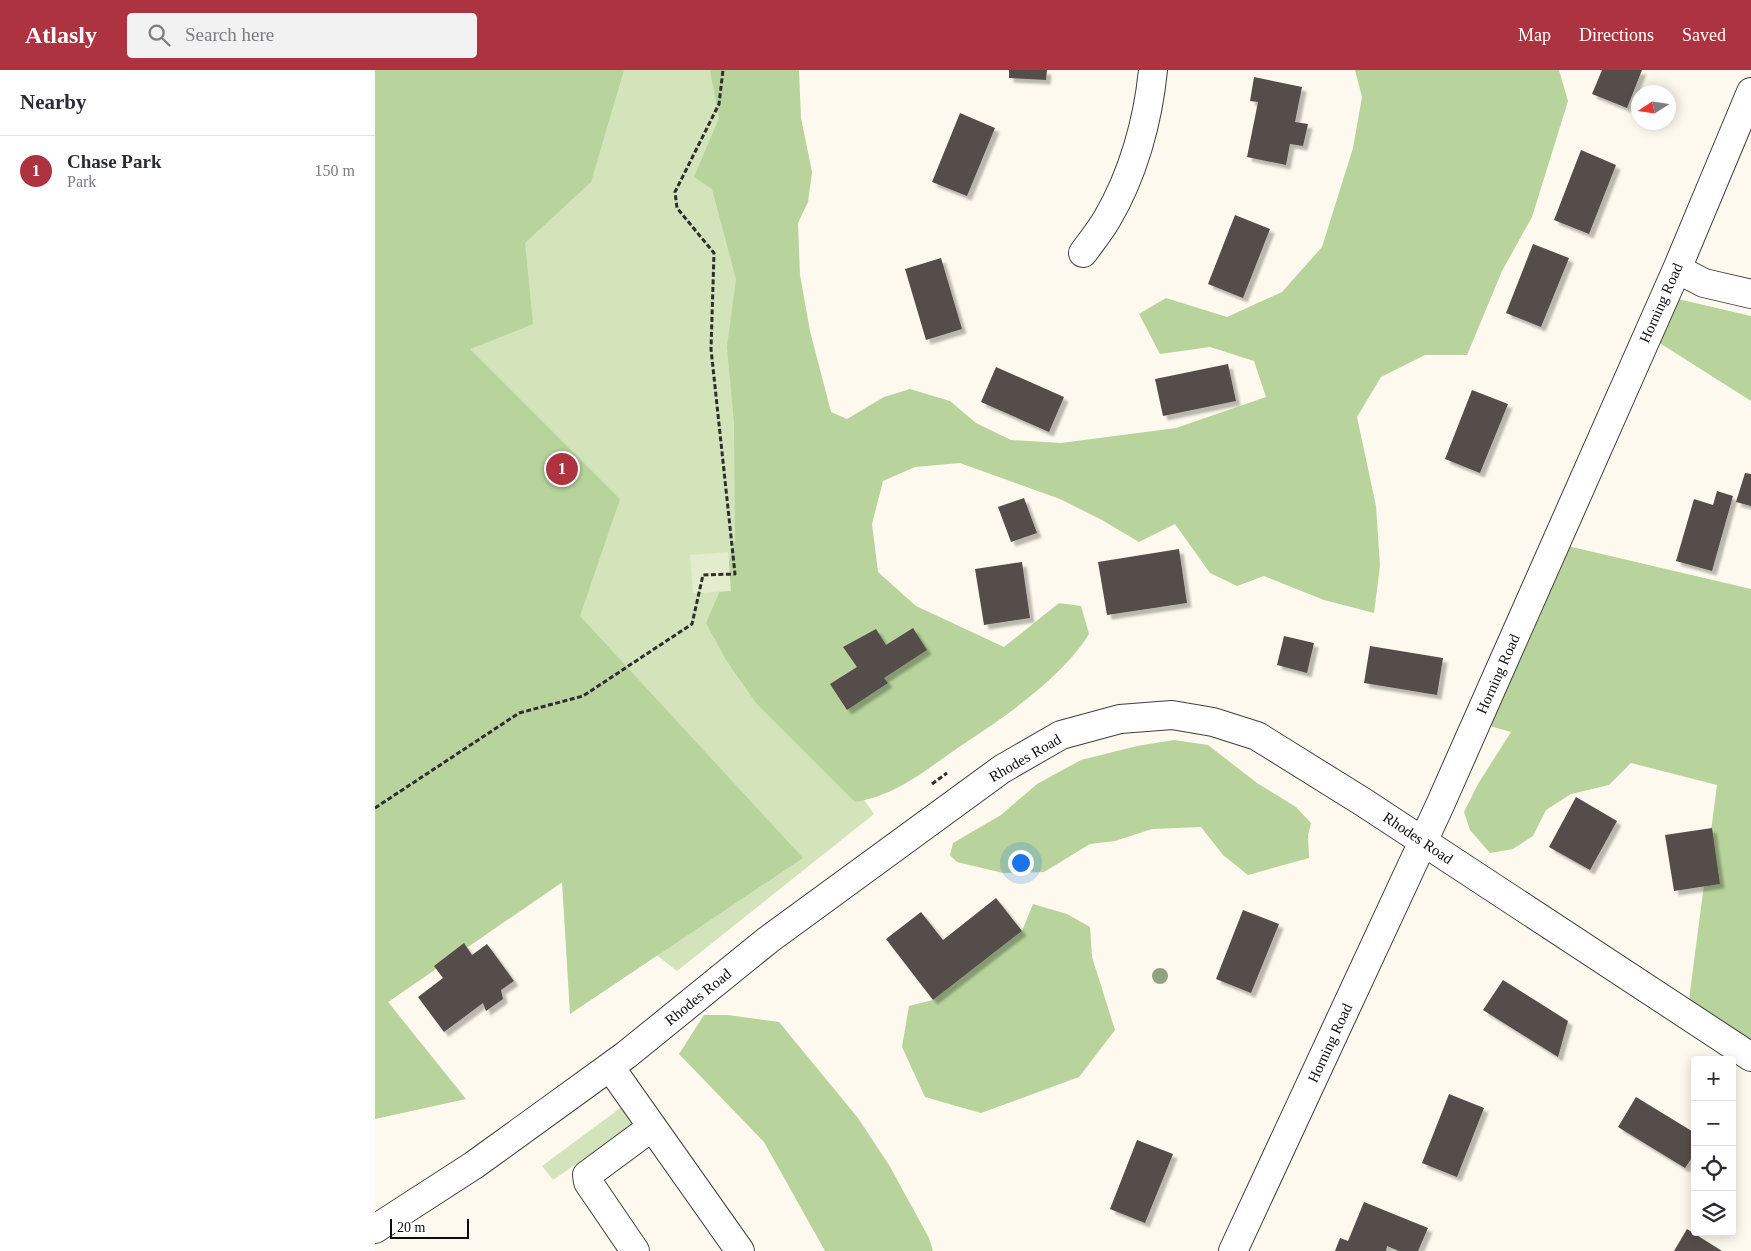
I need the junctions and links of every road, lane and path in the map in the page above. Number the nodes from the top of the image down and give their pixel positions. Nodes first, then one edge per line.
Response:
1 (723, 70) edge
2 (1153, 70) edge
3 (1751, 92) edge
4 (1083, 253) dead end
5 (1677, 269) junction
6 (1751, 294) edge
7 (955, 768) dead end
8 (931, 785) dead end
9 (375, 808) edge
10 (1423, 842) junction
11 (1751, 1057) edge
12 (610, 1067) junction
13 (652, 1127) junction
14 (375, 1229) edge
15 (635, 1251) edge
16 (740, 1251) edge
17 (1233, 1251) edge

1 - 9 path
2 - 4 street
3 - 5 street, Horning Road
5 - 6 street
5 - 10 street, Horning Road
7 - 8 path
10 - 11 street, Rhodes Road
10 - 12 street, Rhodes Road
10 - 17 street, Horning Road
12 - 13 street
12 - 14 street, Rhodes Road
13 - 15 street
13 - 16 street

